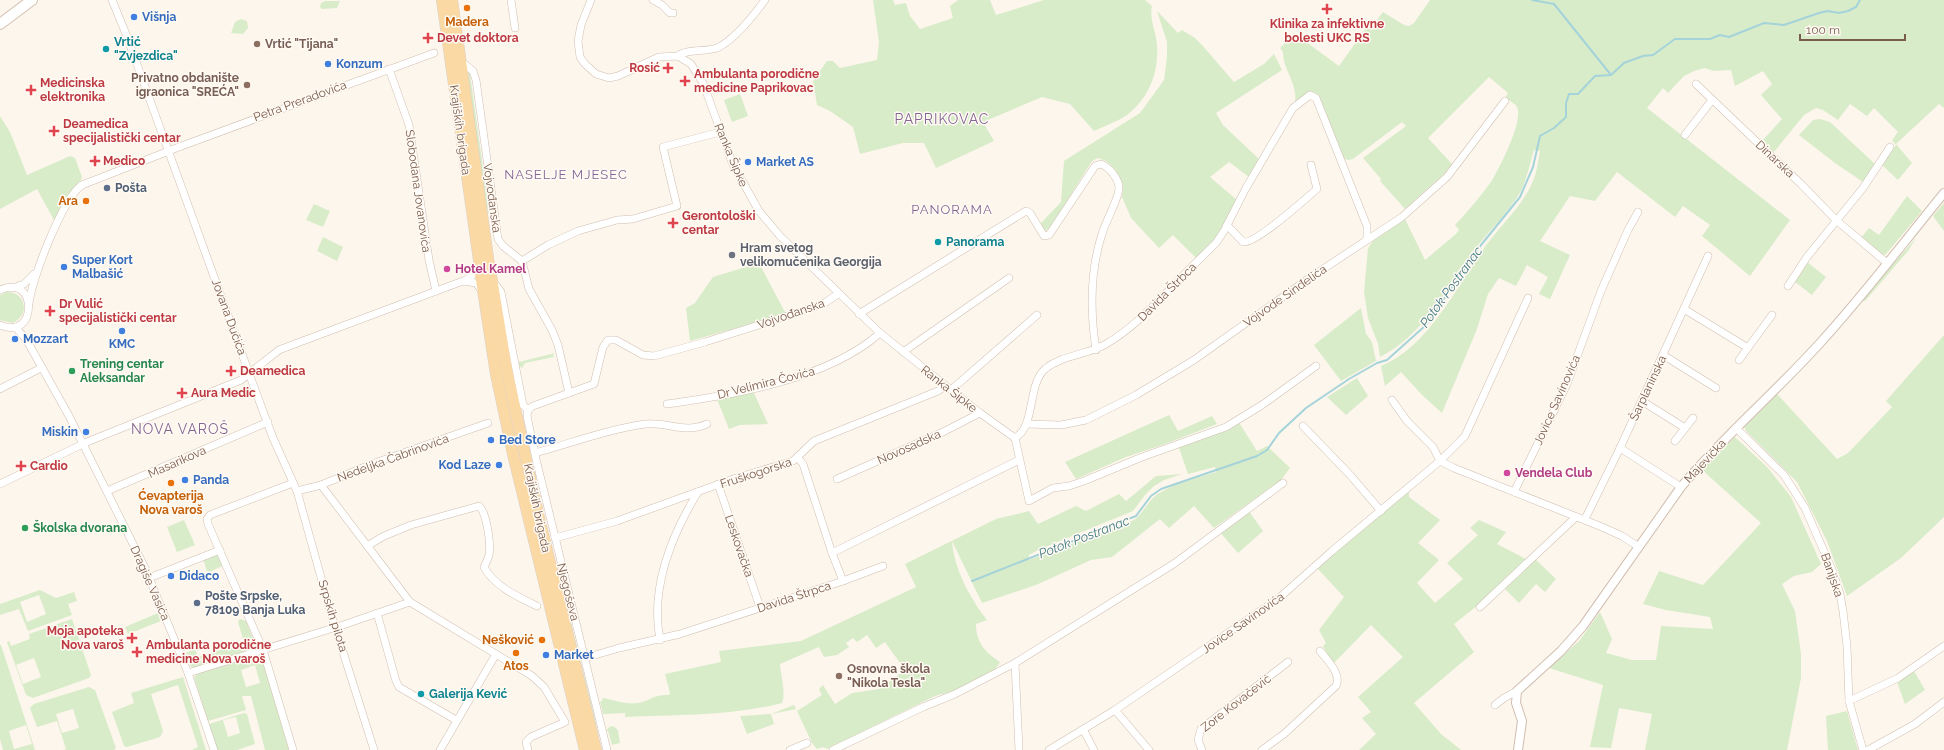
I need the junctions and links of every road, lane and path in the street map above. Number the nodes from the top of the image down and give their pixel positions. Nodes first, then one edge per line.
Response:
1 (32, 0) edge
2 (112, 0) edge
3 (442, 0) edge
4 (452, 0) edge
5 (511, 0) edge
6 (591, 0) edge
7 (653, 0) edge
8 (765, 0) edge
9 (673, 12) dead end
10 (0, 24) edge
11 (515, 28) dead end
12 (434, 53) dead end
13 (678, 56) junction
14 (460, 61) junction
15 (389, 69) junction
16 (1696, 84) dead end
17 (1712, 100) junction
18 (1505, 101) dead end
19 (720, 132) junction
20 (1685, 135) dead end
21 (1890, 147) dead end
22 (167, 151) junction
23 (1311, 165) dead end
24 (1944, 193) edge
25 (1638, 212) dead end
26 (1836, 220) junction
27 (1227, 225) junction
28 (1368, 240) junction
29 (1708, 256) dead end
30 (522, 261) junction
31 (483, 262) junction
32 (1887, 263) junction
33 (38, 269) junction
34 (1009, 278) dead end
35 (492, 280) junction
36 (463, 281) junction
37 (1788, 286) dead end
38 (13, 288) junction
39 (0, 290) edge
40 (436, 291) junction
41 (482, 291) junction
42 (838, 294) junction
43 (1528, 298) dead end
44 (29, 304) junction
45 (1684, 309) junction
46 (859, 314) junction
47 (1037, 315) dead end
48 (1772, 315) dead end
49 (26, 318) junction
50 (0, 325) edge
51 (15, 326) junction
52 (880, 333) junction
53 (26, 339) junction
54 (1748, 348) junction
55 (1096, 350) junction
56 (903, 352) junction
57 (1663, 354) junction
58 (1739, 360) dead end
59 (1316, 366) dead end
60 (41, 368) junction
61 (249, 374) junction
62 (948, 388) junction
63 (1716, 388) dead end
64 (0, 389) edge
65 (569, 393) junction
66 (1392, 400) dead end
67 (1642, 401) junction
68 (666, 404) dead end
69 (525, 408) junction
70 (980, 413) junction
71 (1693, 418) dead end
72 (268, 422) junction
73 (488, 423) dead end
74 (707, 424) dead end
75 (1026, 424) junction
76 (1303, 426) dead end
77 (1685, 428) junction
78 (1736, 428) junction
79 (1015, 438) junction
80 (1675, 441) dead end
81 (83, 444) junction
82 (1620, 448) junction
83 (535, 453) junction
84 (798, 458) junction
85 (1019, 460) junction
86 (1440, 461) junction
87 (530, 477) junction
88 (837, 479) dead end
89 (292, 483) junction
90 (1282, 483) dead end
91 (0, 484) edge
92 (718, 484) junction
93 (321, 485) junction
94 (1681, 487) junction
95 (107, 491) junction
96 (297, 491) junction
97 (698, 492) junction
98 (1514, 492) junction
99 (1381, 511) junction
100 (1576, 516) junction
101 (1585, 519) junction
102 (555, 538) junction
103 (367, 546) junction
104 (1639, 547) junction
105 (220, 550) junction
106 (832, 553) junction
107 (883, 566) dead end
108 (149, 578) junction
109 (843, 581) junction
110 (410, 602) junction
111 (537, 606) dead end
112 (760, 607) junction
113 (1480, 607) dead end
114 (377, 613) junction
115 (336, 627) junction
116 (660, 640) junction
117 (1944, 646) edge
118 (263, 650) junction
119 (1320, 651) dead end
120 (496, 654) junction
121 (585, 658) junction
122 (1288, 662) dead end
123 (1014, 663) junction
124 (188, 673) junction
125 (1517, 691) junction
126 (1849, 701) junction
127 (1944, 702) edge
128 (1495, 705) dead end
129 (1115, 710) junction
130 (456, 720) junction
131 (1083, 729) junction
132 (807, 743) dead end
133 (582, 747) edge
134 (214, 750) edge
135 (293, 750) edge
136 (374, 750) edge
137 (440, 750) edge
138 (528, 750) edge
139 (596, 750) edge
140 (607, 750) edge
141 (790, 750) edge
142 (833, 750) edge
143 (1019, 750) edge
144 (1049, 750) edge
145 (1094, 750) edge
146 (1149, 750) edge
147 (1202, 750) edge
148 (1262, 750) edge
149 (1518, 750) edge
150 (1863, 750) edge
151 (1868, 750) edge

1 - 10 main road
2 - 22 street, Jovana Dučića
3 - 31 main road, Krajiških brigada
4 - 14 main road, Krajiških brigada
5 - 11 street
6 - 13 street
7 - 9 street
8 - 13 street
12 - 15 street, Petra Preradovića
13 - 19 street, Ranka Šipke
14 - 30 street, Vojvođanska
14 - 31 main road, Krajiških brigada
15 - 22 street, Petra Preradovića
15 - 40 street, Slobodana Jovanovića
16 - 17 street, Dinarska
17 - 20 street
17 - 26 street, Dinarska
18 - 28 street, Vojvode Sinđelića
19 - 30 street
19 - 42 street, Ranka Šipke
21 - 26 street
22 - 33 street
22 - 61 street, Jovana Dučića
23 - 27 street
24 - 32 street, Majevička
25 - 98 street, Jovice Savinovića
26 - 32 street, Dinarska
26 - 37 street
27 - 28 street, Davida Štrbca
27 - 55 street, Davida Štrbca
28 - 75 street, Vojvode Sinđelića
29 - 45 street, Šarplaninska
30 - 65 street
31 - 35 main road, Krajiških brigada
31 - 36 street
31 - 41 main road, Krajiških brigada
32 - 78 street, Majevička
33 - 38 street
33 - 44 street
34 - 56 street
35 - 69 street, Njegoševa
35 - 87 main road, Krajiških brigada
36 - 40 street
36 - 41 street
38 - 39 street
38 - 44 street
40 - 61 street
41 - 133 main road, Krajiških brigada
42 - 46 street, Ranka Šipke
42 - 65 street, Vojvođanska
43 - 86 street, Jovice Savinovića
44 - 49 street
45 - 54 street
45 - 57 street, Šarplaninska
46 - 52 street, Ranka Šipke
46 - 55 street
47 - 62 street, Fruškogorska
48 - 54 street
49 - 51 street
49 - 53 street
50 - 51 street
51 - 53 street
52 - 56 street, Ranka Šipke
52 - 68 street, Dr Velimira Čovića
53 - 60 street, Dragiše Vasića
54 - 58 street
55 - 75 street, Davida Štrbca
56 - 62 street, Ranka Šipke
57 - 63 street
57 - 67 street, Šarplaninska
59 - 85 street
60 - 64 street
60 - 81 street, Dragiše Vasića
61 - 72 street, Jovana Dučića
61 - 81 street
62 - 70 street, Ranka Šipke
62 - 84 street, Fruškogorska
65 - 69 street, Vojvođanska
66 - 86 street
67 - 77 street
67 - 82 street, Šarplaninska
69 - 83 street, Njegoševa
69 - 87 main road
70 - 79 street, Ranka Šipke
70 - 88 street, Novosadska
71 - 77 street
72 - 89 street, Jovana Dučića
72 - 95 street, Masarikova
73 - 93 street, Nedeljka Čabrinovića
74 - 83 street, Krajiških brigada
75 - 79 street, Davida Štrbca
76 - 99 street
77 - 80 street
78 - 94 street, Majevička
78 - 126 street, Banijska
79 - 85 street
81 - 91 street
81 - 95 street, Dragiše Vasića
82 - 94 street
82 - 101 street, Šarplaninska
83 - 102 street, Njegoševa
84 - 92 street, Fruškogorska
84 - 106 street, Davida Štrpca
85 - 106 street
86 - 98 street
86 - 99 street, Jovice Savinovića
87 - 139 main road, Krajiških brigada
89 - 96 street, Srpskih pilota
89 - 105 street
90 - 123 street
92 - 97 street, Fruškogorska
92 - 112 street, Leskovačka
93 - 96 street, Nedeljka Čabrinovića
93 - 103 street
94 - 104 street, Majevička
95 - 108 street, Dragiše Vasića
96 - 115 street, Srpskih pilota
97 - 102 street, Fruškogorska
97 - 116 street
98 - 100 street
99 - 129 street, Jovice Savinovića
100 - 101 street
100 - 113 street
101 - 104 street
102 - 121 street, Njegoševa
103 - 110 street
103 - 111 street
104 - 125 street, Majevička
105 - 108 street
105 - 118 street
106 - 109 street, Davida Štrpca
107 - 109 street
108 - 124 street, Dragiše Vasića
109 - 112 street, Davida Štrpca
110 - 114 street
110 - 120 street
112 - 116 street, Davida Štrpca
114 - 115 street
114 - 130 street
115 - 118 street
115 - 136 street, Srpskih pilota
116 - 121 street, Davida Štrpca
117 - 126 street
118 - 124 street
118 - 135 street
119 - 148 street
120 - 130 street
120 - 138 street
121 - 140 street, Njegoševa
122 - 147 street, Zore Kovačević
123 - 142 street
123 - 143 street
124 - 134 street, Dragiše Vasića
125 - 128 street
125 - 149 street
126 - 150 street, Banijska
127 - 151 street
129 - 131 street, Jovice Savinovića
129 - 146 street
130 - 137 street
131 - 144 street, Jovice Savinovića
131 - 145 street
132 - 141 street

